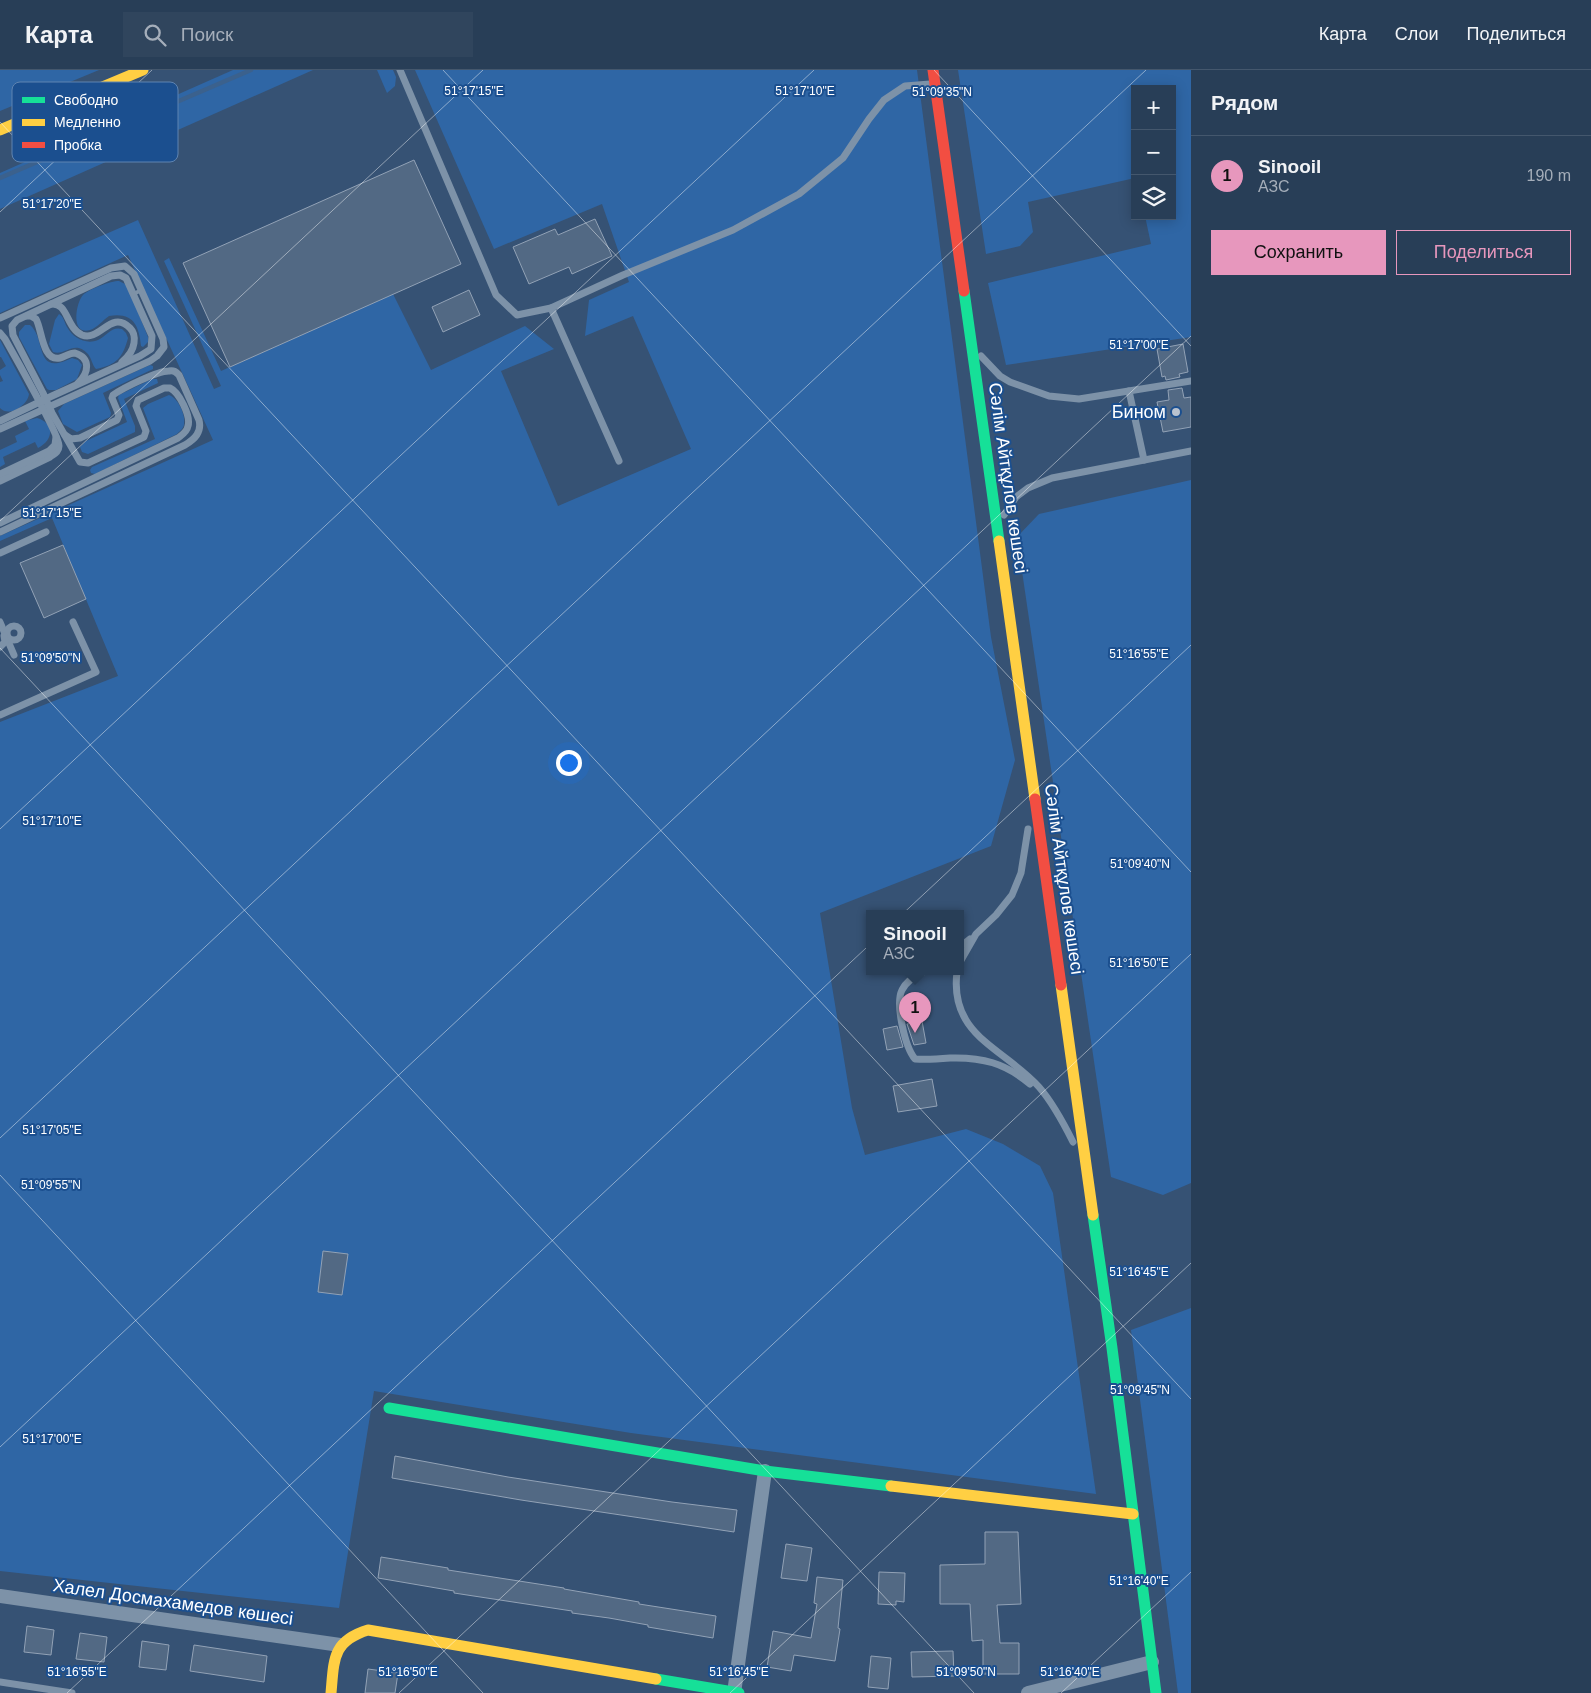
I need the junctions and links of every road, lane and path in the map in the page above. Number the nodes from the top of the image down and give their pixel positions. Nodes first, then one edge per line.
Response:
1 (400, 70) edge
2 (933, 70) edge
3 (137, 71) edge
4 (111, 82) edge
5 (935, 83) junction
6 (12, 125) edge
7 (0, 130) edge
8 (49, 305) junction
9 (551, 308) junction
10 (24, 316) junction
11 (0, 318) edge
12 (968, 322) junction
13 (0, 333) edge
14 (118, 366) junction
15 (1191, 381) edge
16 (74, 386) junction
17 (1129, 391) junction
18 (42, 401) junction
19 (46, 408) junction
20 (0, 421) edge
21 (0, 429) edge
22 (56, 434) junction
23 (64, 434) junction
24 (1191, 451) edge
25 (1144, 460) junction
26 (619, 461) dead end
27 (0, 474) edge
28 (0, 482) edge
29 (0, 523) edge
30 (0, 532) edge
31 (46, 532) dead end
32 (998, 537) junction
33 (0, 553) edge
34 (0, 622) edge
35 (73, 622) dead end
36 (5, 636) edge
37 (0, 647) edge
38 (14, 655) dead end
39 (0, 715) edge
40 (1034, 792) junction
41 (976, 934) junction
42 (964, 944) edge
43 (964, 955) edge
44 (918, 975) edge
45 (957, 975) edge
46 (1058, 1112) junction
47 (1091, 1194) junction
48 (388, 1408) dead end
49 (765, 1471) junction
50 (1133, 1514) junction
51 (0, 1596) edge
52 (340, 1645) junction
53 (1152, 1662) junction
54 (0, 1682) edge
55 (72, 1693) edge
56 (331, 1693) edge
57 (736, 1693) edge
58 (1028, 1693) edge
59 (1156, 1693) edge

1 - 9 lane
2 - 5 main road, Сәлім Айтқұлов көшесі
3 - 4 main road
5 - 9 lane
5 - 12 main road, Сәлім Айтқұлов көшесі
6 - 7 main road
8 - 10 lane
8 - 14 lane
8 - 14 lane
9 - 26 lane
10 - 16 lane
10 - 18 lane
11 - 19 lane
12 - 17 lane
12 - 32 main road, Сәлім Айтқұлов көшесі
13 - 18 lane
14 - 16 lane
15 - 17 lane
16 - 18 lane
17 - 25 lane
18 - 19 lane
18 - 20 lane
19 - 21 lane
19 - 22 lane
19 - 23 lane
22 - 27 lane
22 - 28 lane
23 - 29 lane
23 - 30 lane
24 - 25 lane
25 - 32 lane
31 - 33 lane
32 - 40 main road, Сәлім Айтқұлов көшесі
34 - 36 lane
35 - 39 lane
36 - 37 lane
36 - 38 lane
40 - 41 lane
40 - 47 main road, Сәлім Айтқұлов көшесі
41 - 42 lane
41 - 43 lane
44 - 46 lane
45 - 46 lane
46 - 47 lane
47 - 50 main road, Сәлім Айтқұлов көшесі
48 - 49 main road
49 - 50 main road
49 - 57 street
50 - 53 main road, Сәлім Айтқұлов көшесі
51 - 52 street, Халел Досмахамедов көшесі
52 - 56 main road
52 - 57 main road
53 - 58 street
53 - 59 main road, Сәлім Айтқұлов көшесі
54 - 55 lane

